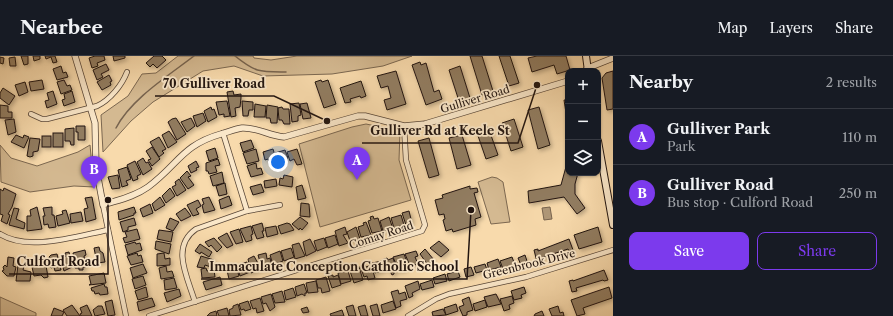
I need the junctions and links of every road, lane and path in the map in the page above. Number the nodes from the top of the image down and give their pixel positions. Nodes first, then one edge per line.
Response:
1 (75, 56) edge
2 (586, 56) edge
3 (613, 58) edge
4 (587, 68) edge
5 (591, 68) edge
6 (127, 72) dead end
7 (565, 82) edge
8 (91, 107) junction
9 (31, 114) dead end
10 (404, 126) junction
11 (223, 133) junction
12 (601, 158) edge
13 (103, 205) junction
14 (280, 205) dead end
15 (248, 211) junction
16 (613, 225) edge
17 (108, 230) junction
18 (0, 234) edge
19 (613, 250) edge
20 (195, 302) junction
21 (126, 316) edge
22 (149, 316) edge
23 (408, 316) edge

1 - 8 street
2 - 4 main road
3 - 5 street
6 - 8 street
7 - 10 street, Gulliver Road
8 - 9 street
8 - 13 street
10 - 11 street, Gulliver Road
10 - 20 street, Comay Road
11 - 13 street, Gulliver Road
11 - 15 street
12 - 16 main road
13 - 17 street
14 - 15 street
15 - 20 street
17 - 18 street
17 - 21 street
19 - 23 street, Greenbrook Drive
20 - 22 street, Comay Road

